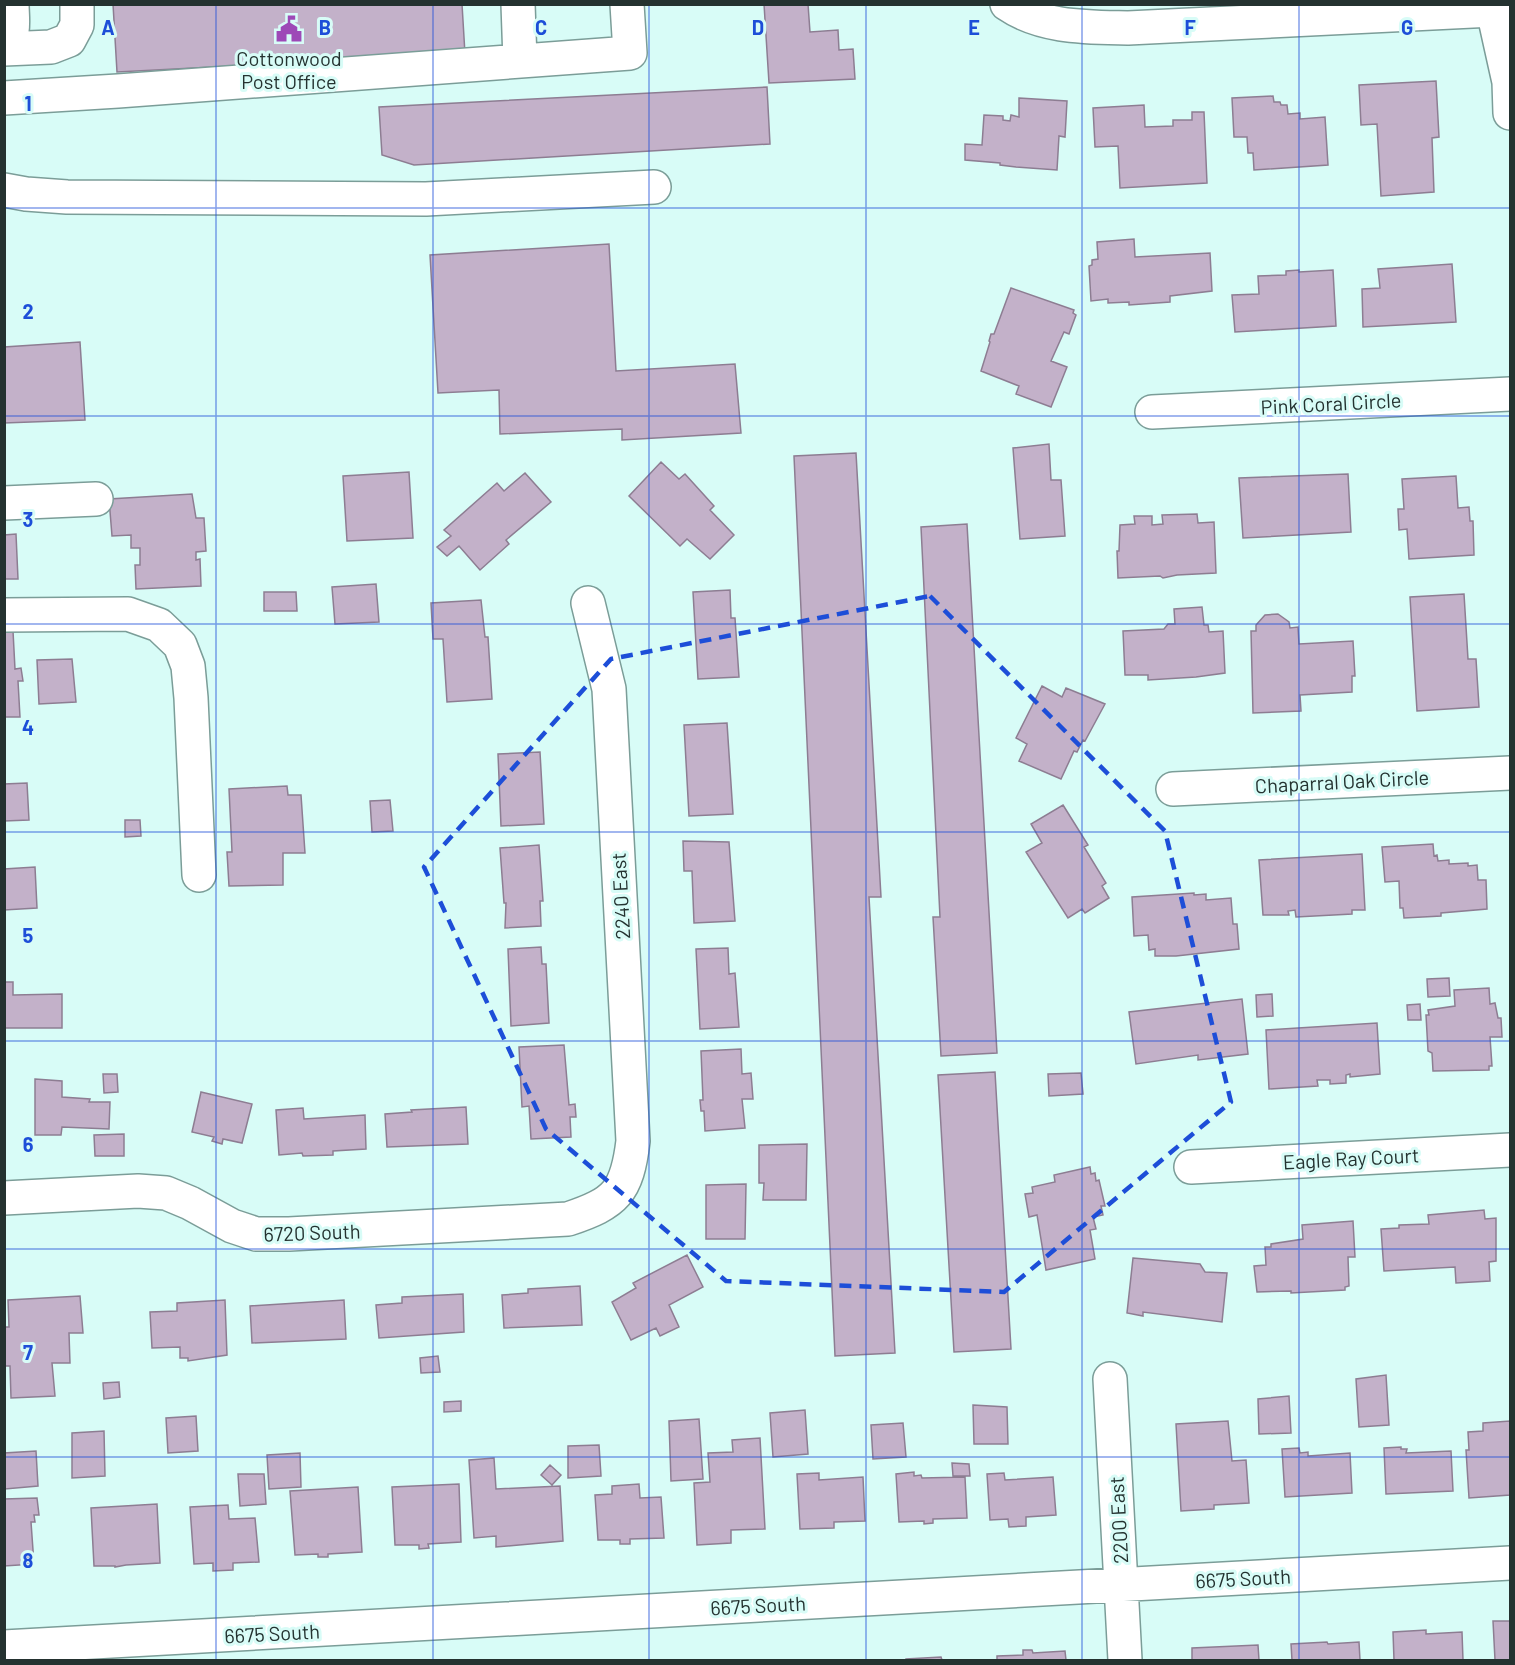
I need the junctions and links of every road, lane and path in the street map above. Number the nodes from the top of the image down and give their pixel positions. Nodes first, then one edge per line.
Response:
1 (12, 4) edge
2 (77, 4) edge
3 (518, 4) edge
4 (627, 4) edge
5 (1007, 4) edge
6 (4, 48) edge
7 (520, 61) junction
8 (4, 98) edge
9 (1510, 113) edge
10 (654, 187) dead end
11 (4, 190) edge
12 (1510, 394) edge
13 (1152, 412) dead end
14 (96, 499) dead end
15 (4, 503) edge
16 (588, 603) dead end
17 (4, 615) edge
18 (1510, 773) edge
19 (1173, 789) dead end
20 (199, 875) dead end
21 (1510, 1150) edge
22 (1191, 1167) dead end
23 (620, 1190) joint
24 (4, 1198) edge
25 (1110, 1379) dead end
26 (1510, 1563) edge
27 (1121, 1585) junction
28 (4, 1647) edge
29 (1125, 1660) edge

1 - 6 street
2 - 6 street
3 - 7 street
4 - 7 street
5 - 9 street
7 - 8 street
10 - 11 street
12 - 13 street, Pink Coral Circle
14 - 15 street
16 - 23 street, 2240 East
17 - 20 street
18 - 19 street, Chaparral Oak Circle
21 - 22 street, Eagle Ray Court
23 - 24 street, 6720 South
25 - 27 street, 2200 East
26 - 27 street, 6675 South
27 - 28 street, 6675 South
27 - 29 street, 2200 East

